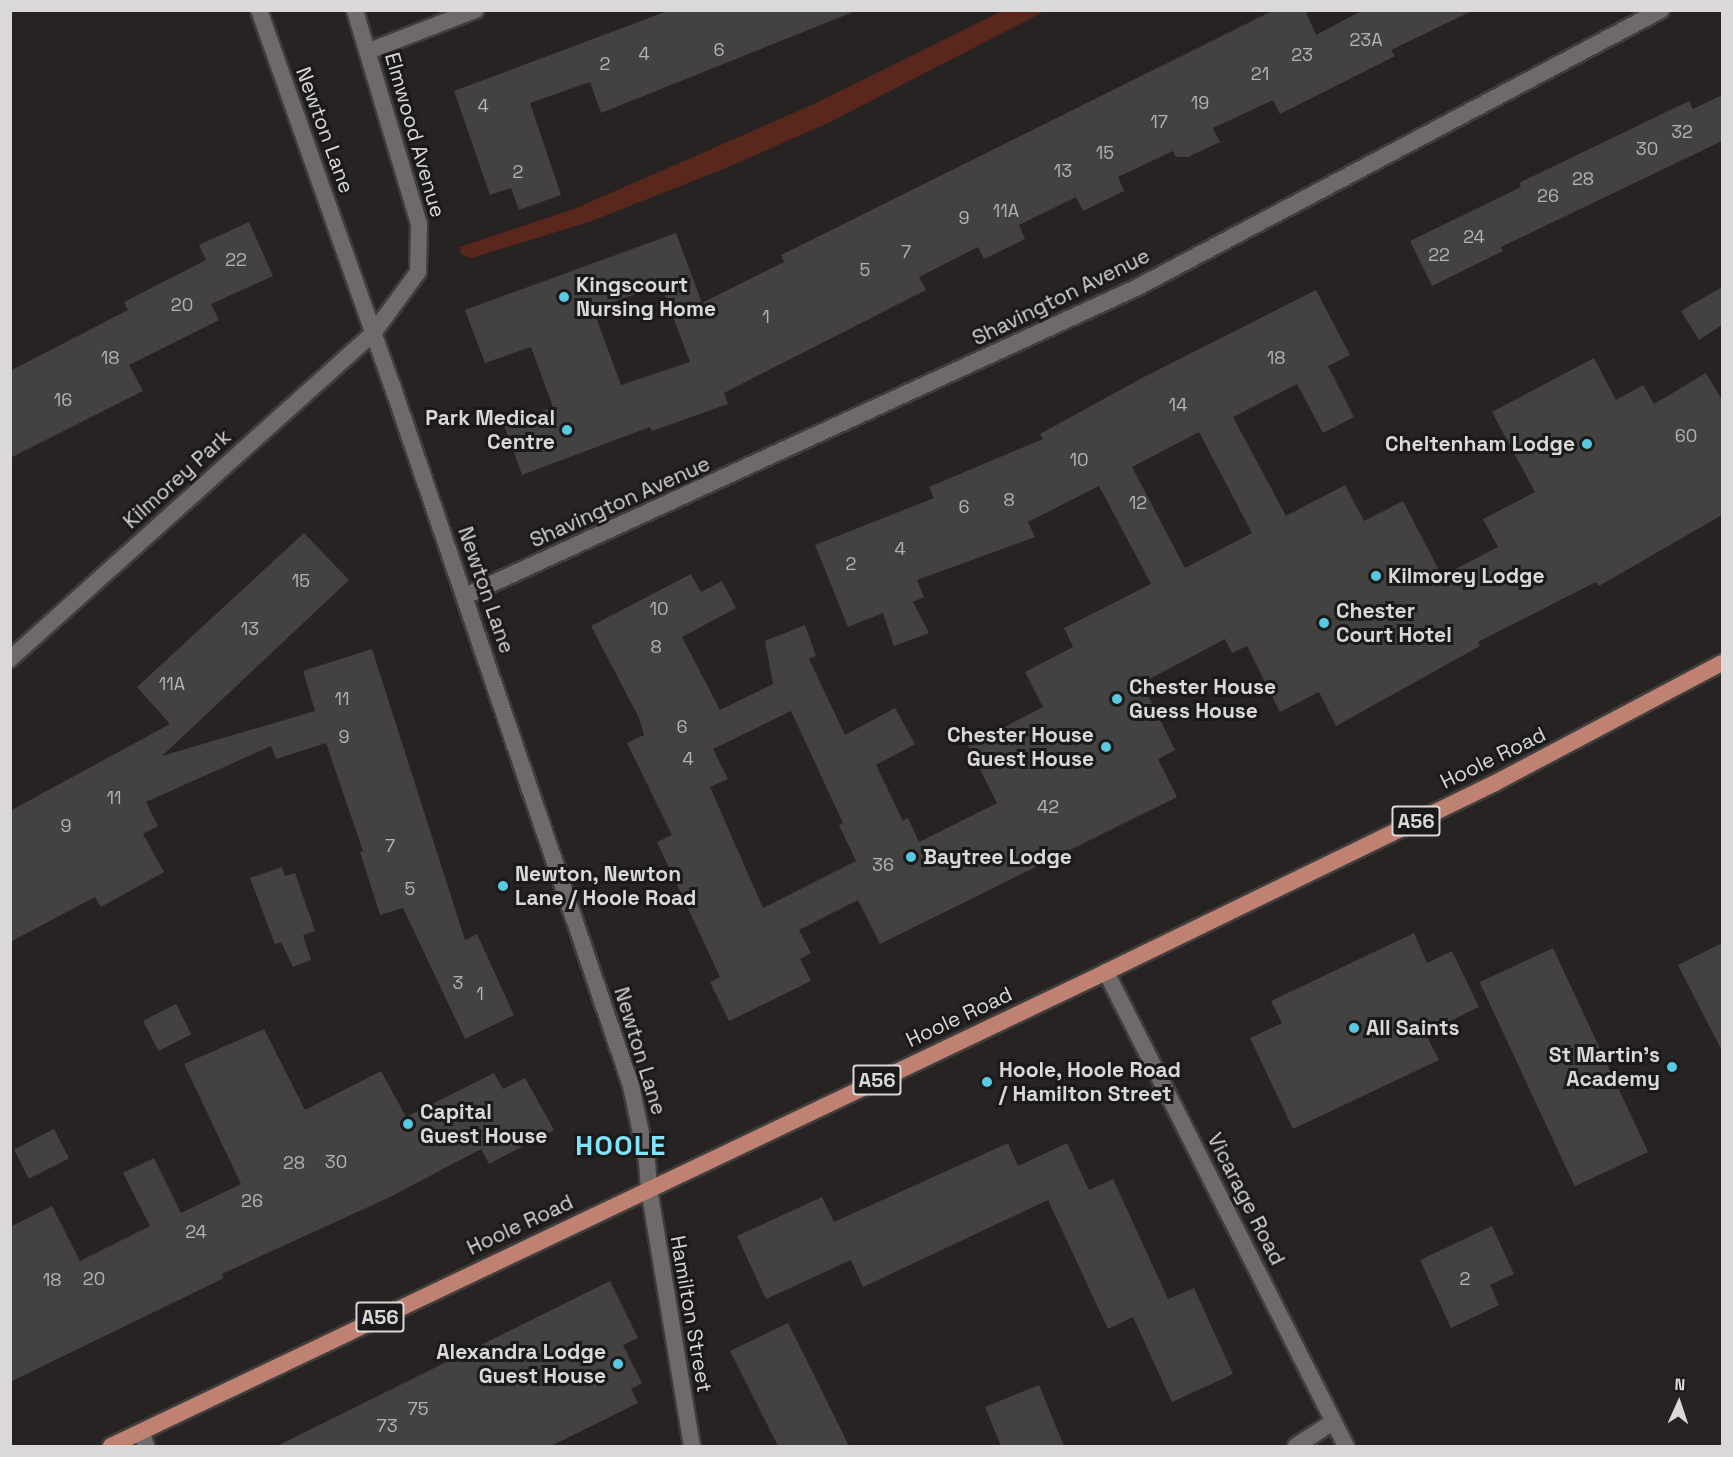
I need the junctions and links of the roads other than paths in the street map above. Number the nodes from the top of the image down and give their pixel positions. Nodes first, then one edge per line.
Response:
1 (259, 10) edge
2 (355, 10) edge
3 (475, 10) edge
4 (1661, 10) edge
5 (369, 51) junction
6 (374, 332) junction
7 (465, 596) junction
8 (10, 659) edge
9 (1722, 663) edge
10 (1106, 972) junction
11 (649, 1189) junction
12 (1333, 1422) junction
13 (144, 1439) edge
14 (111, 1446) edge
15 (692, 1446) edge
16 (1296, 1446) edge
17 (1346, 1446) edge

1 - 6 street, Newton Lane
2 - 5 street, Elmwood Avenue
3 - 5 street
4 - 7 street, Shavington Avenue
5 - 6 street, Elmwood Avenue
6 - 7 street, Newton Lane
6 - 8 street, Kilmorey Park
7 - 11 street, Newton Lane
9 - 10 highway, Hoole Road / A56
10 - 11 highway, Hoole Road / A56
10 - 12 street, Vicarage Road
11 - 13 highway, Hoole Road / A56
11 - 15 street, Hamilton Street
12 - 16 street
12 - 17 street, Vicarage Road
13 - 14 highway, Hoole Road / A56

